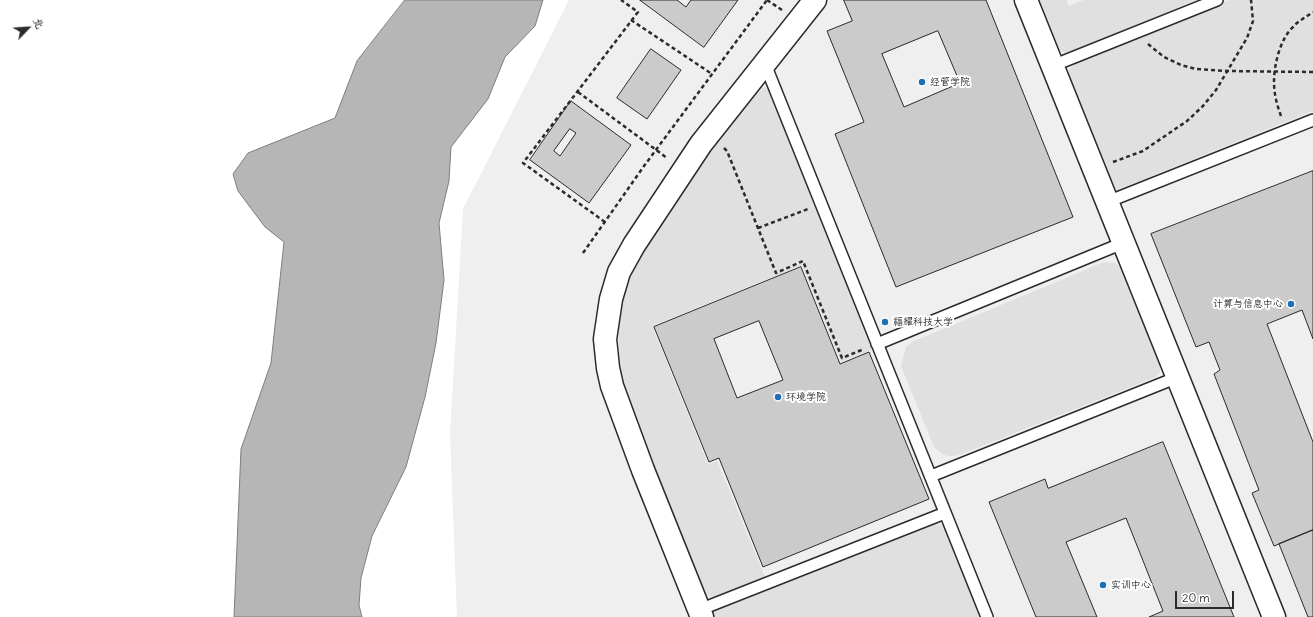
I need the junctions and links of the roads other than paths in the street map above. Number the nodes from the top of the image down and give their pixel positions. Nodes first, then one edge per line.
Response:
1 (815, 0) edge
2 (1026, 0) edge
3 (1217, 0) edge
4 (765, 64) junction
5 (1052, 66) junction
6 (1313, 120) edge
7 (1107, 202) junction
8 (1123, 243) junction
9 (877, 344) junction
10 (1178, 377) junction
11 (930, 476) junction
12 (945, 513) junction
13 (700, 614) edge
14 (987, 617) edge
15 (1274, 617) edge

1 - 4 street
2 - 5 street
3 - 5 lane
4 - 9 lane
4 - 13 street
5 - 7 street
6 - 7 lane
7 - 8 street
8 - 9 lane
8 - 10 street
9 - 11 lane
10 - 11 lane
10 - 15 street
11 - 12 lane
12 - 13 lane
12 - 14 lane

